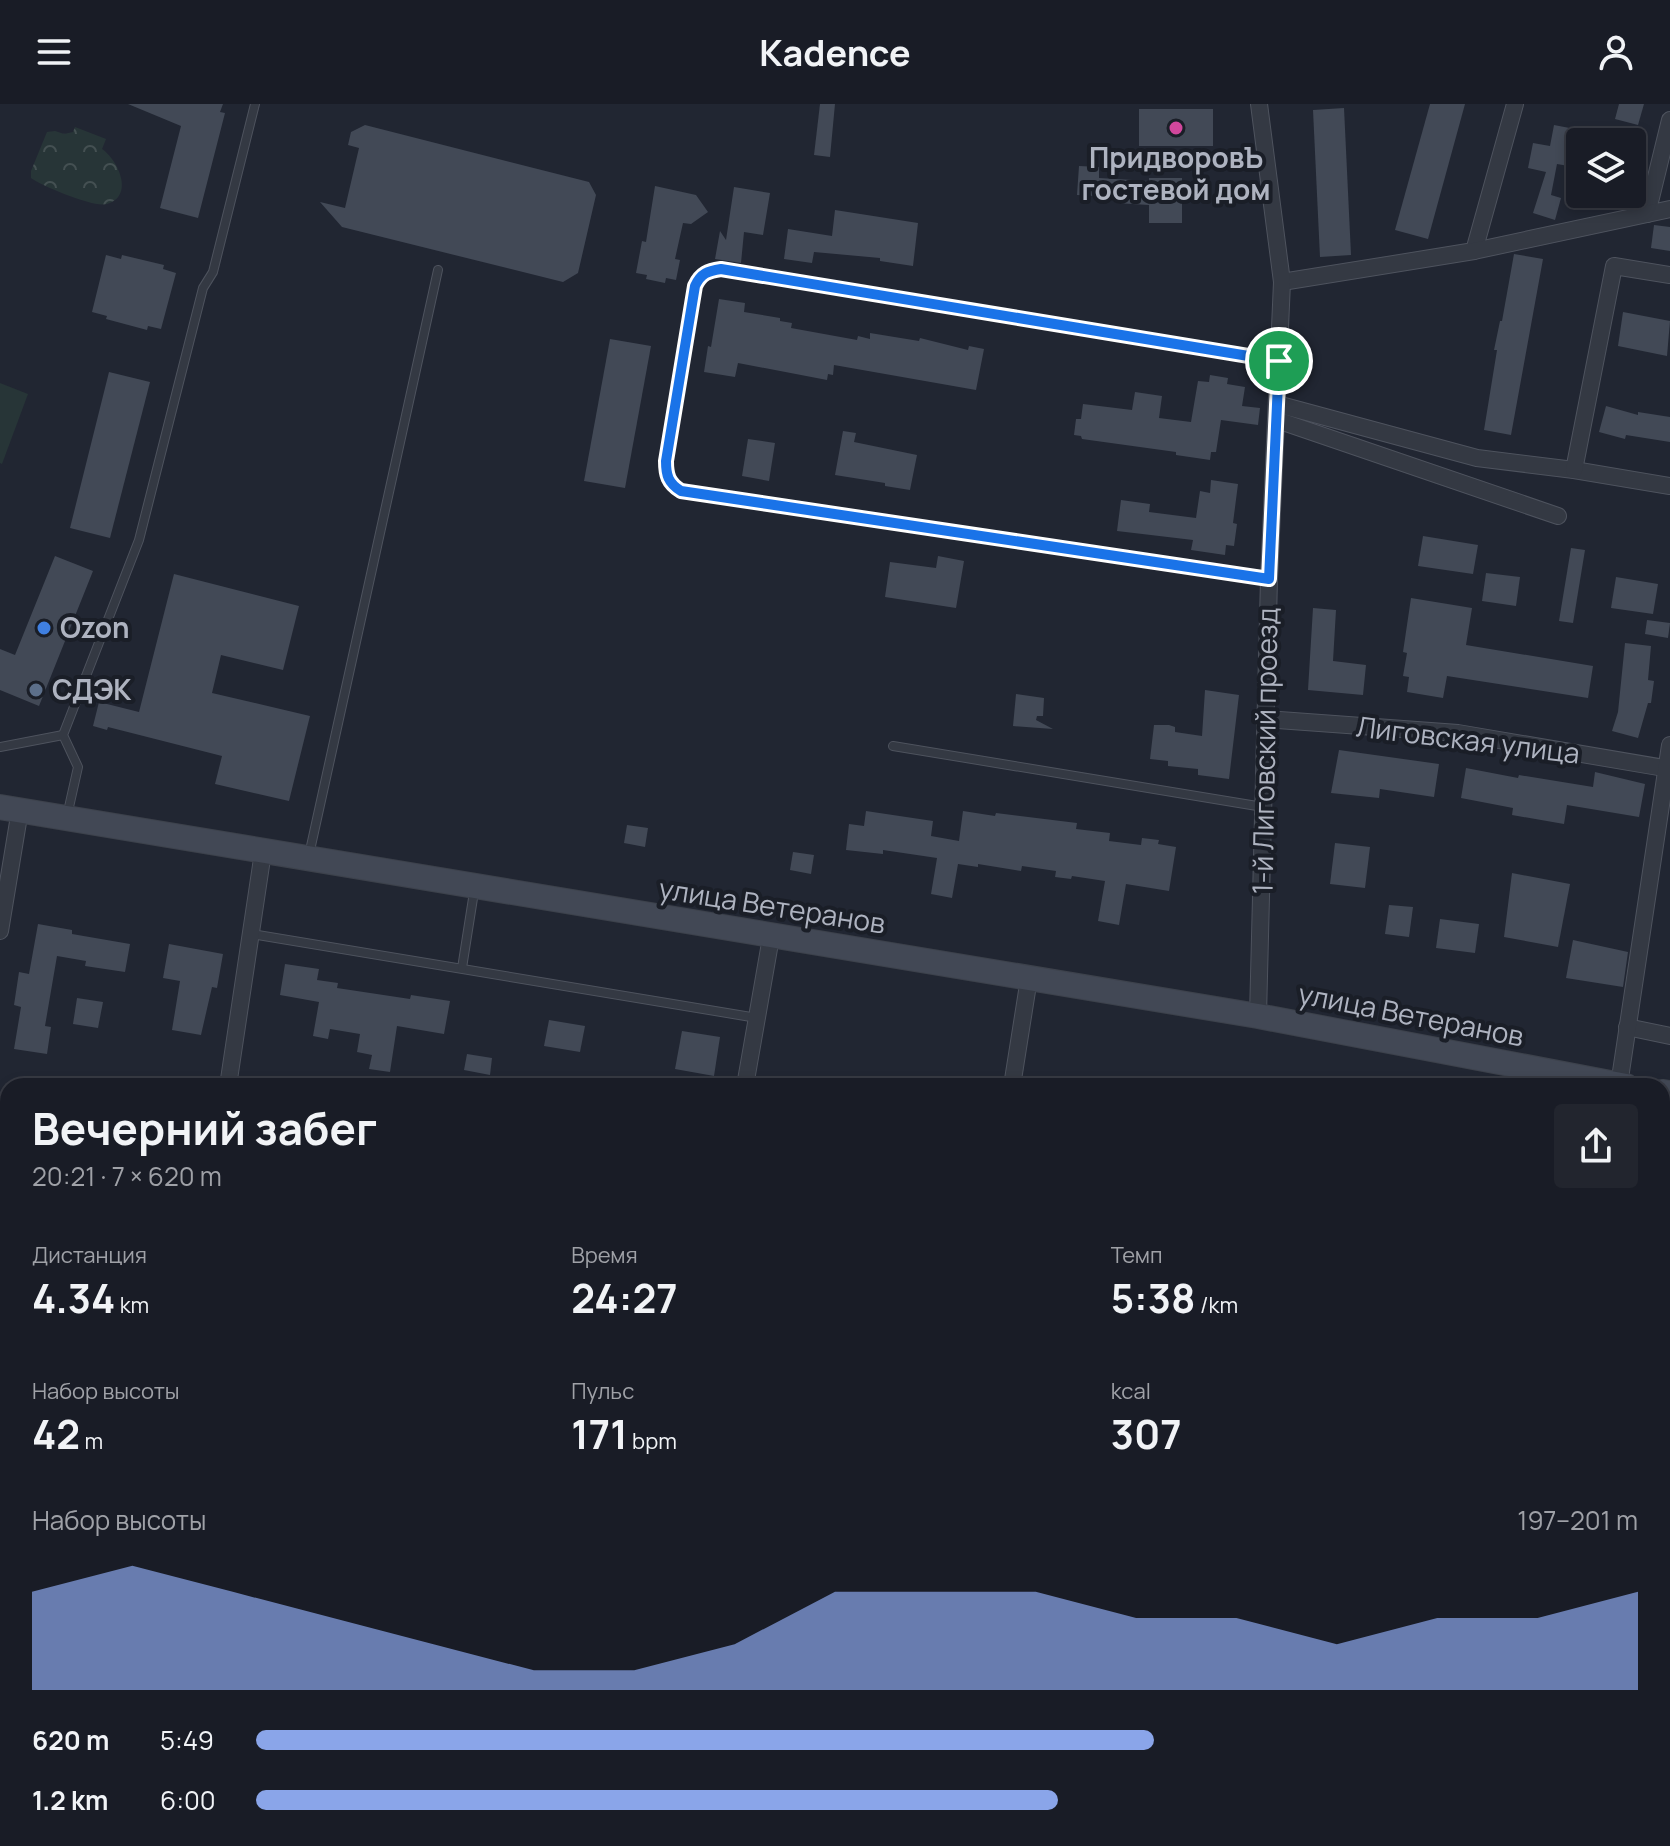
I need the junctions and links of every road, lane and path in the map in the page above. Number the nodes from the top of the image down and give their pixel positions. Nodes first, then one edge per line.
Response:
1 (255, 104) edge
2 (1259, 104) edge
3 (1515, 104) edge
4 (1670, 120) edge
5 (1670, 209) edge
6 (1647, 214) junction
7 (1474, 251) junction
8 (438, 270) dead end
9 (1670, 275) edge
10 (1282, 282) junction
11 (1279, 361) junction
12 (1277, 412) junction
13 (1574, 470) junction
14 (1670, 486) edge
15 (1558, 516) dead end
16 (1269, 579) junction
17 (1265, 719) junction
18 (63, 735) junction
19 (1670, 745) edge
20 (893, 746) dead end
21 (0, 747) edge
22 (1668, 768) edge
23 (1263, 807) junction
24 (10, 812) edge
25 (66, 818) junction
26 (262, 855) junction
27 (308, 859) junction
28 (3, 892) edge
29 (474, 892) junction
30 (0, 931) edge
31 (252, 934) junction
32 (770, 943) junction
33 (462, 968) junction
34 (1027, 991) junction
35 (1258, 1016) junction
36 (757, 1018) junction
37 (1627, 1027) junction
38 (1670, 1036) edge
39 (229, 1078) edge
40 (746, 1078) edge
41 (1013, 1078) edge
42 (1532, 1078) edge
43 (1623, 1078) edge

1 - 18 lane
2 - 10 street, 1-й Лиговский проезд
3 - 7 street
4 - 6 street
5 - 6 street
6 - 7 street
7 - 10 street
8 - 27 lane
9 - 13 street
10 - 11 street, 1-й Лиговский проезд
11 - 12 street, 1-й Лиговский проезд
11 - 16 lane
12 - 13 street
12 - 15 street
12 - 16 street, 1-й Лиговский проезд
13 - 14 street
16 - 17 street, 1-й Лиговский проезд
17 - 22 street, Лиговская улица
17 - 23 street, 1-й Лиговский проезд
18 - 21 lane
18 - 25 lane
19 - 22 street
20 - 23 lane
22 - 37 street
23 - 35 street, 1-й Лиговский проезд
24 - 25 street, улица Ветеранов
24 - 26 street, улица Ветеранов
24 - 28 street
25 - 26 street, улица Ветеранов
26 - 27 street, улица Ветеранов
26 - 29 street, улица Ветеранов
26 - 31 street
27 - 35 street, улица Ветеранов
28 - 30 street
29 - 32 street, улица Ветеранов
29 - 33 lane
31 - 33 lane
31 - 39 street
32 - 34 street, улица Ветеранов
32 - 36 street
33 - 36 lane
34 - 41 street
34 - 42 street, улица Ветеранов
35 - 42 street, улица Ветеранов
36 - 40 street
37 - 38 street
37 - 43 street

